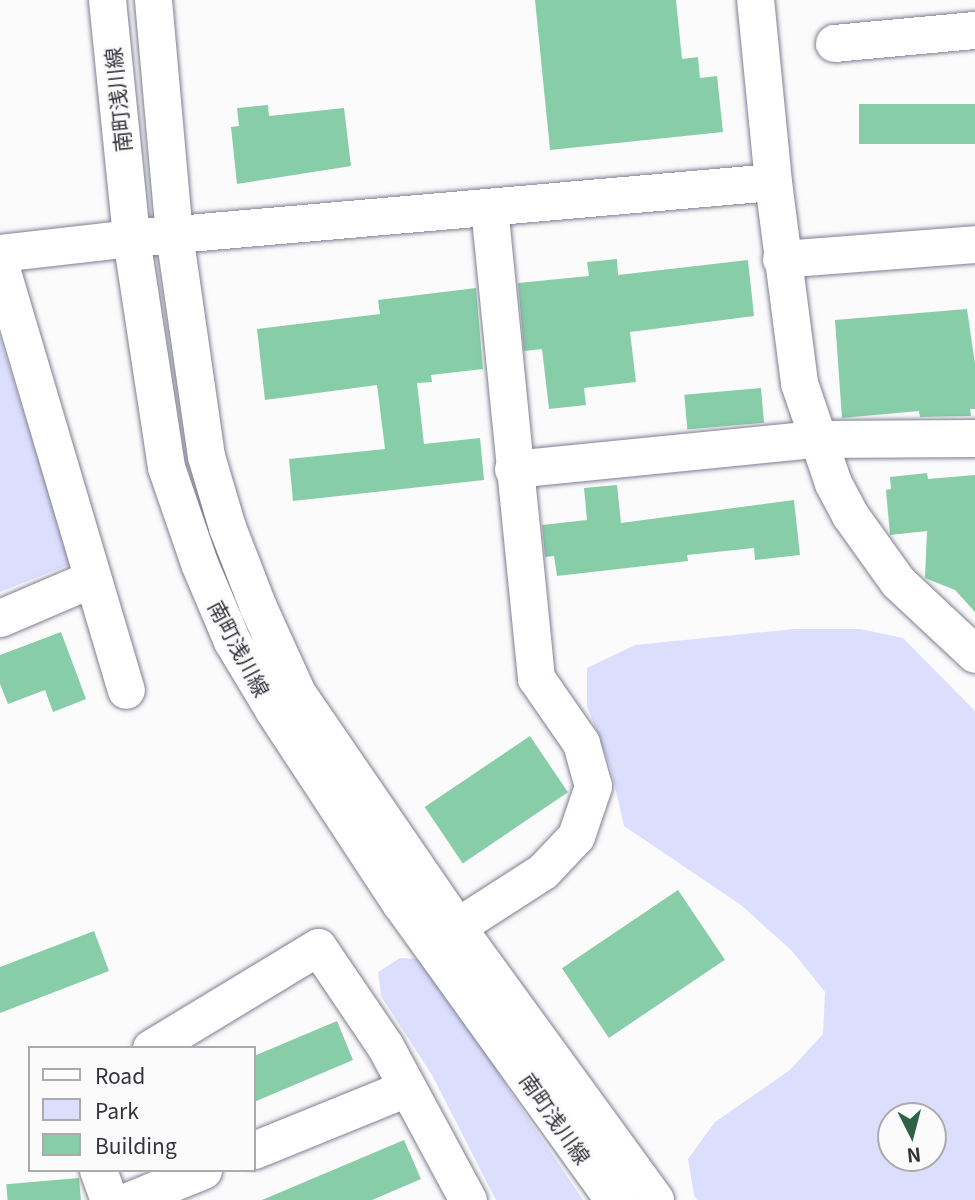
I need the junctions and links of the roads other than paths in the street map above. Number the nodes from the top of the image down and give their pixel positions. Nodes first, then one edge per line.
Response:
1 (107, 0) edge
2 (153, 0) edge
3 (755, 0) edge
4 (975, 30) edge
5 (834, 43) dead end
6 (773, 182) junction
7 (489, 208) junction
8 (174, 234) junction
9 (131, 238) junction
10 (975, 244) edge
11 (0, 253) edge
12 (781, 259) junction
13 (0, 264) edge
14 (975, 438) edge
15 (816, 439) junction
16 (513, 468) junction
17 (91, 579) junction
18 (0, 618) edge
19 (975, 654) edge
20 (126, 690) dead end
21 (445, 935) junction
22 (154, 1046) edge
23 (407, 1088) junction
24 (256, 1149) edge
25 (99, 1172) edge
26 (198, 1172) edge
27 (109, 1200) edge
28 (130, 1200) edge
29 (468, 1200) edge
30 (614, 1200) edge
31 (654, 1200) edge

1 - 9 street, 南町浅川線
2 - 8 street, 南町浅川線
3 - 6 street
4 - 5 street
6 - 7 street
6 - 12 street
7 - 8 street
7 - 16 street
8 - 9 street
8 - 21 street, 南町浅川線
9 - 11 street
9 - 21 street, 南町浅川線
10 - 12 street
12 - 15 street
13 - 17 street
14 - 15 street
15 - 16 street
15 - 19 street
16 - 21 street
17 - 18 street
17 - 20 street
21 - 30 street, 南町浅川線
21 - 31 street, 南町浅川線
22 - 23 street
23 - 24 street
23 - 29 street
25 - 27 street
26 - 28 street

